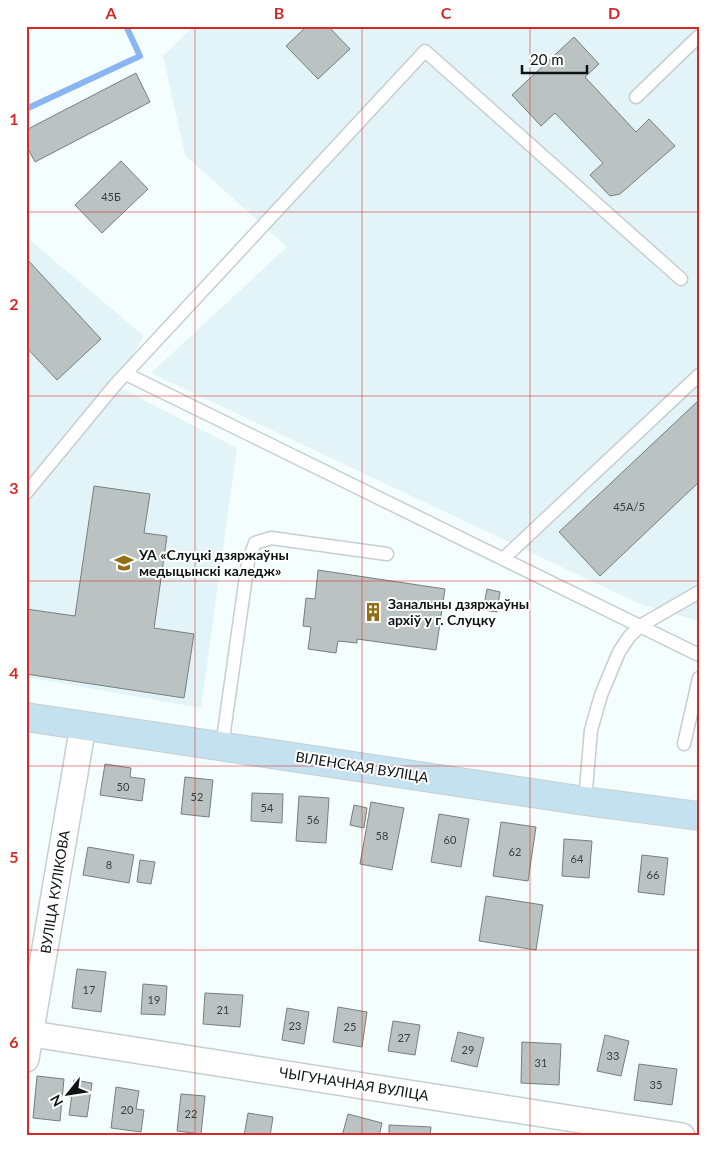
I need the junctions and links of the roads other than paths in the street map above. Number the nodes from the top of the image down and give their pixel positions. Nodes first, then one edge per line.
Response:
1 (699, 36) edge
2 (636, 97) dead end
3 (681, 278) dead end
4 (126, 374) junction
5 (699, 376) edge
6 (26, 493) edge
7 (388, 554) dead end
8 (503, 559) junction
9 (699, 592) edge
10 (640, 626) junction
11 (699, 655) edge
12 (699, 678) edge
13 (26, 718) edge
14 (83, 726) junction
15 (684, 744) dead end
16 (222, 746) junction
17 (585, 801) junction
18 (699, 816) edge
19 (29, 1033) edge
20 (26, 1059) edge
21 (682, 1136) edge

1 - 2 lane
3 - 4 lane
4 - 6 lane
4 - 8 lane
5 - 8 lane
7 - 16 lane
8 - 10 lane
9 - 10 lane
10 - 11 lane
10 - 17 lane
12 - 15 lane
13 - 14 main road, ВІЛЕНСКАЯ ВУЛІЦА
14 - 16 main road, ВІЛЕНСКАЯ ВУЛІЦА
14 - 19 street, ВУЛІЦА КУЛІКОВА
16 - 17 main road, ВІЛЕНСКАЯ ВУЛІЦА
17 - 18 main road, ВІЛЕНСКАЯ ВУЛІЦА
19 - 20 street, ВУЛІЦА КУЛІКОВА
19 - 21 street, ЧЫГУНАЧНАЯ ВУЛІЦА

